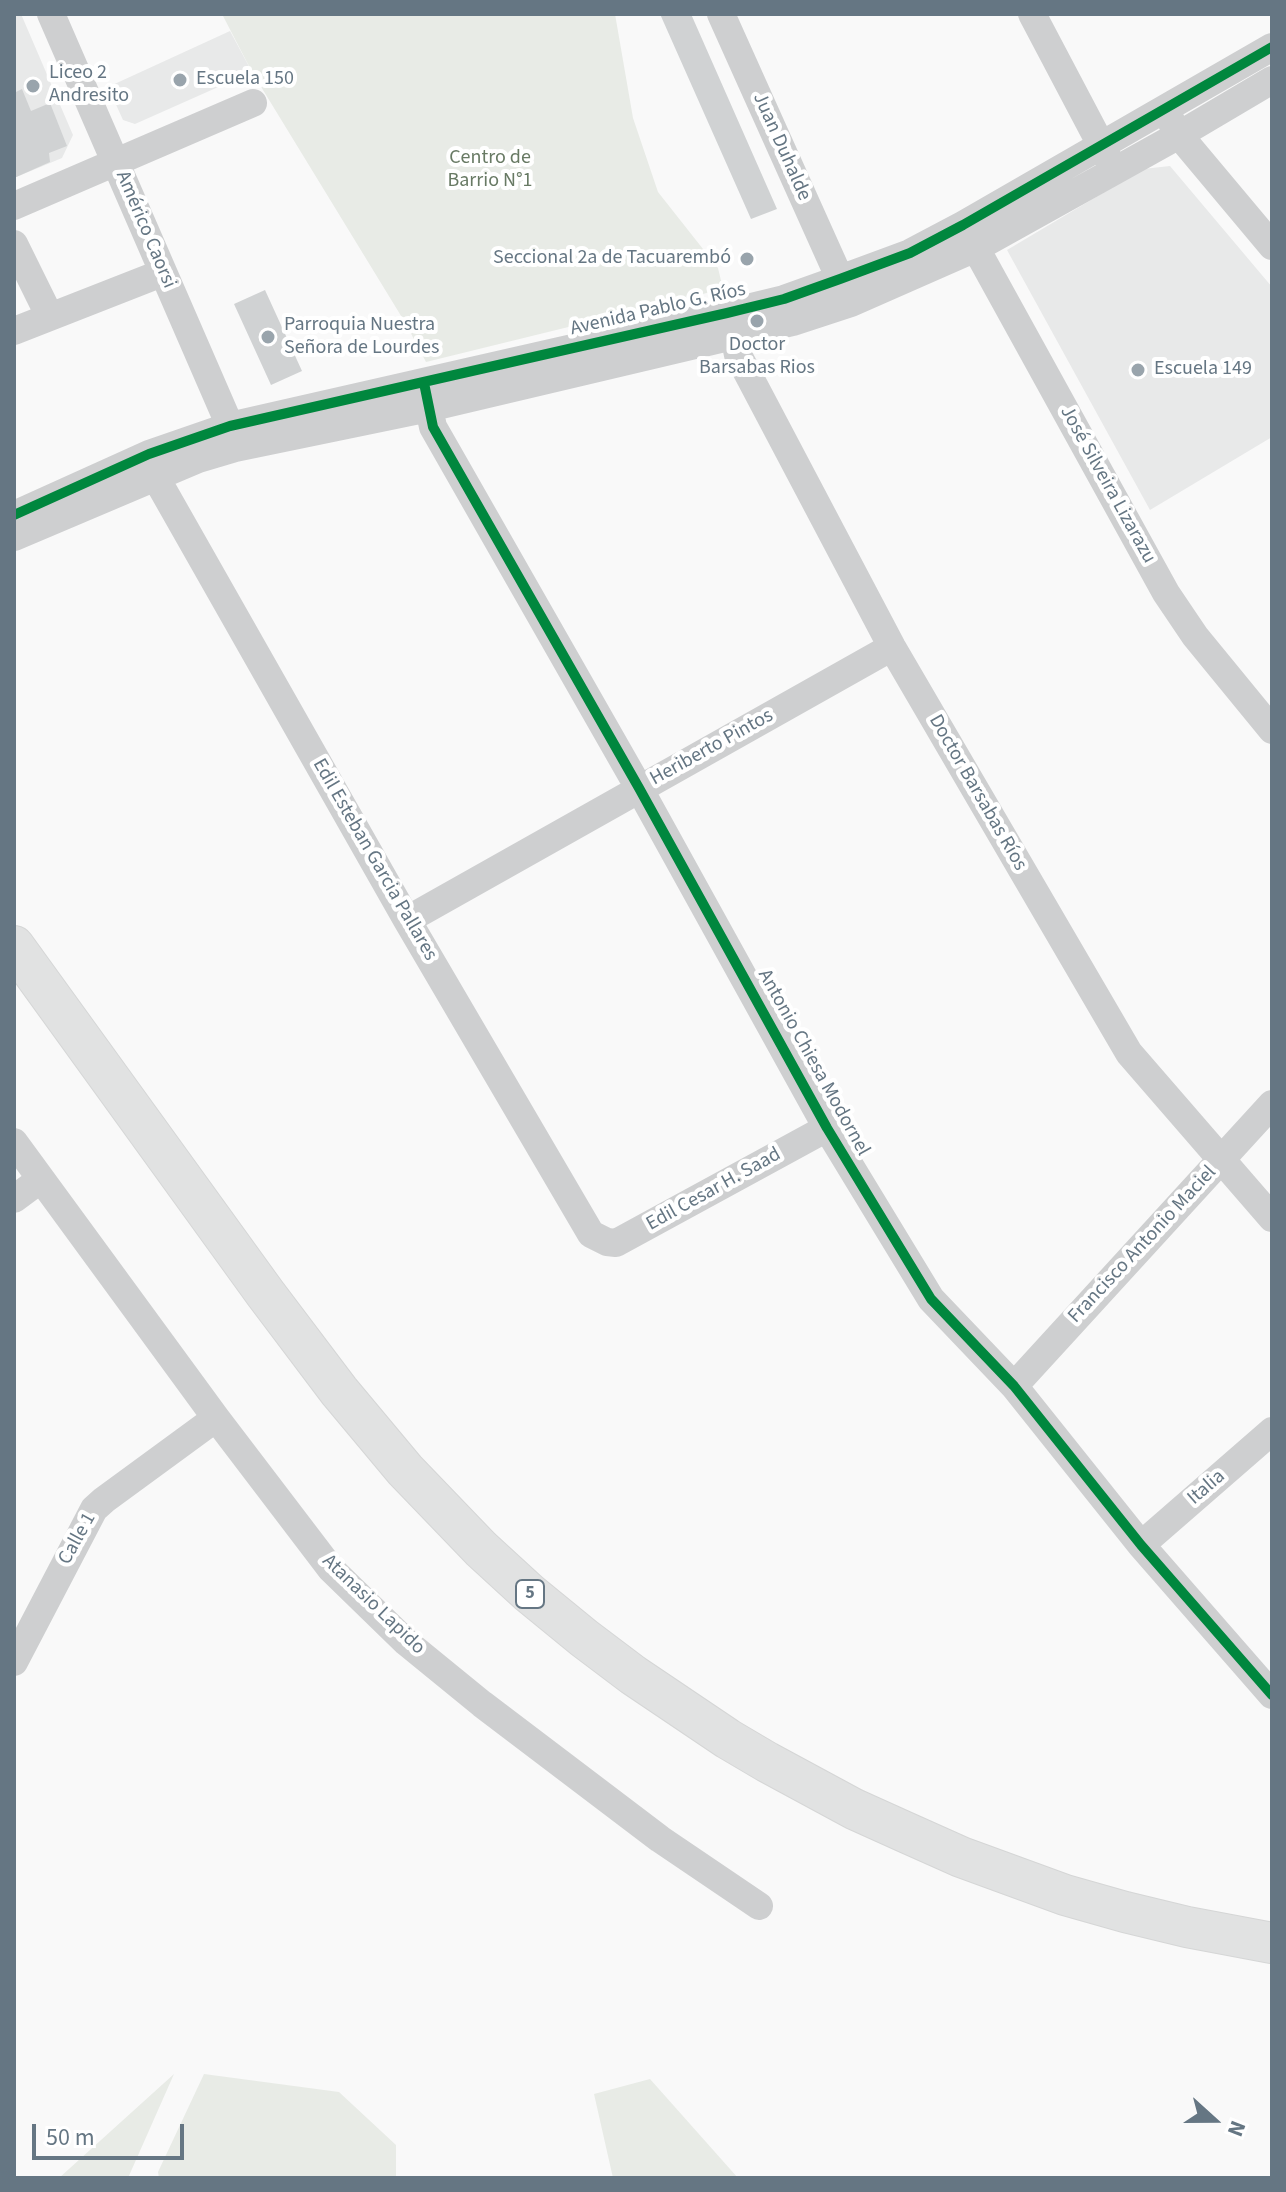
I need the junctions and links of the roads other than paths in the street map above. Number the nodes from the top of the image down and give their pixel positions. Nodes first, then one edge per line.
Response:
1 (51, 14) edge
2 (721, 14) edge
3 (1032, 14) edge
4 (1272, 47) edge
5 (1272, 80) edge
6 (253, 103) dead end
7 (1165, 110) junction
8 (1179, 135) junction
9 (1108, 158) junction
10 (116, 162) junction
11 (14, 206) edge
12 (969, 237) junction
13 (14, 244) edge
14 (1272, 246) edge
15 (162, 273) junction
16 (840, 279) junction
17 (50, 317) junction
18 (14, 331) edge
19 (734, 335) junction
20 (426, 396) junction
21 (232, 437) junction
22 (155, 476) junction
23 (14, 515) edge
24 (14, 537) edge
25 (892, 647) junction
26 (1272, 730) edge
27 (639, 788) junction
28 (407, 920) junction
29 (14, 946) edge
30 (1272, 1104) edge
31 (827, 1128) junction
32 (14, 1142) edge
33 (1222, 1160) junction
34 (41, 1179) junction
35 (14, 1199) edge
36 (1272, 1218) edge
37 (598, 1239) joint
38 (1014, 1386) junction
39 (216, 1418) junction
40 (1272, 1431) edge
41 (1141, 1545) junction
42 (14, 1662) edge
43 (1272, 1695) edge
44 (759, 1906) dead end
45 (1272, 1943) edge

1 - 10 street, Américo Caorsi
2 - 16 street, Juan Duhalde
3 - 9 street
4 - 7 street, Avenida Pablo G. Ríos
5 - 8 street, Avenida Pablo G. Ríos
6 - 10 street
7 - 8 street
7 - 9 street, Avenida Pablo G. Ríos
8 - 9 street, Avenida Pablo G. Ríos
8 - 14 street
9 - 12 street, Avenida Pablo G. Ríos
10 - 11 street
10 - 15 street, Américo Caorsi
12 - 16 street, Avenida Pablo G. Ríos
12 - 19 street, Avenida Pablo G. Ríos
12 - 26 street, José Silveira Lizarazu
13 - 17 street
15 - 17 street
15 - 21 street, Américo Caorsi
16 - 20 street, Avenida Pablo G. Ríos
17 - 18 street
19 - 20 street, Avenida Pablo G. Ríos
19 - 25 street, Doctor Barsabas Ríos
20 - 21 street, Avenida Pablo G. Ríos
20 - 27 street, Antonio Chiesa Modornel
21 - 22 street, Avenida Pablo G. Ríos
21 - 23 street, Avenida Pablo G. Ríos
22 - 24 street, Avenida Pablo G. Ríos
22 - 28 street, Edil Esteban Garcia Pallares
25 - 27 street, Heriberto Pintos
25 - 33 street, Doctor Barsabas Ríos
27 - 28 street, Heriberto Pintos
27 - 31 street, Antonio Chiesa Modornel
28 - 37 street, Edil Esteban Garcia Pallares
29 - 45 highway, 5
30 - 33 street, Francisco Antonio Maciel
31 - 37 street, Edil Cesar H. Saad
31 - 38 street, Antonio Chiesa Modornel
32 - 34 street, Atanasio Lapido
33 - 36 street, Doctor Barsabas Ríos
33 - 38 street, Francisco Antonio Maciel
34 - 35 street
34 - 39 street, Atanasio Lapido
38 - 41 street, Antonio Chiesa Modornel
39 - 42 street, Calle 1
39 - 44 street, Atanasio Lapido
40 - 41 street, Italia
41 - 43 street, Antonio Chiesa Modornel

